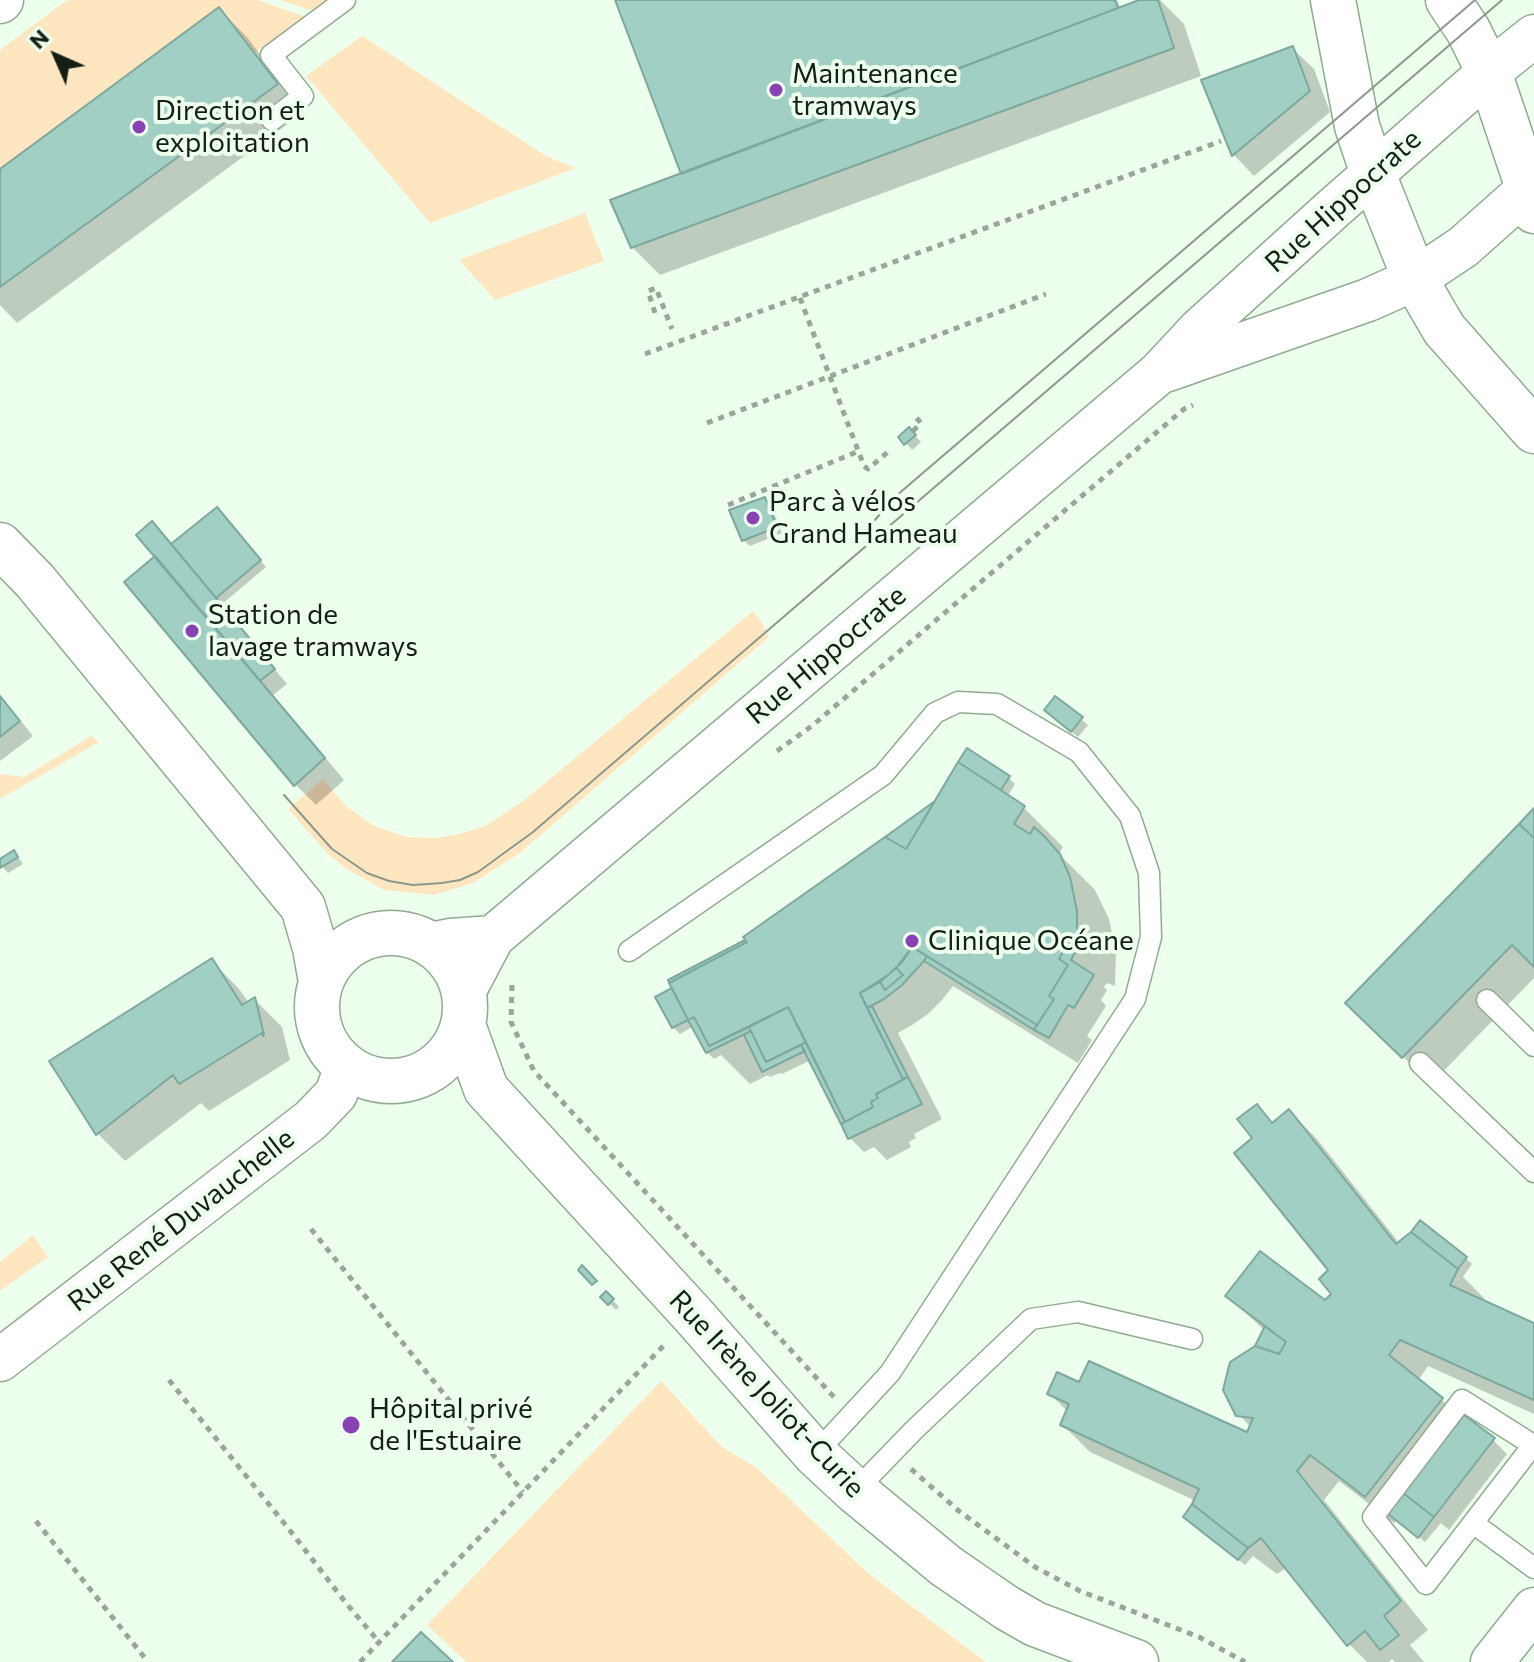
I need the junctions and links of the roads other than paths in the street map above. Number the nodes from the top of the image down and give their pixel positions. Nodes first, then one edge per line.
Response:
1 (345, 0) edge
2 (1333, 0) edge
3 (1448, 0) edge
4 (1534, 36) edge
5 (1489, 72) junction
6 (272, 120) dead end
7 (1373, 174) junction
8 (1532, 195) edge
9 (1415, 279) junction
10 (1159, 373) junction
11 (1534, 431) edge
12 (0, 545) edge
13 (303, 907) junction
14 (381, 933) junction
15 (493, 937) junction
16 (430, 944) junction
17 (629, 951) dead end
18 (321, 982) junction
19 (1487, 1000) dead end
20 (463, 1008) junction
21 (1534, 1046) edge
22 (1420, 1063) dead end
23 (346, 1067) junction
24 (428, 1071) junction
25 (486, 1089) junction
26 (1534, 1172) edge
27 (1192, 1339) dead end
28 (0, 1360) edge
29 (815, 1454) junction
30 (855, 1491) junction
31 (1473, 1523) junction
32 (1534, 1568) edge
33 (1534, 1609) edge
34 (1088, 1654) edge
35 (1136, 1662) edge
36 (1492, 1662) edge

1 - 6 lane
2 - 7 street
3 - 5 street
4 - 5 street, Rue Hippocrate
5 - 7 street, Rue Hippocrate
5 - 8 street
7 - 9 street
7 - 10 street, Rue Hippocrate
8 - 9 street, Rue Hippocrate
9 - 10 street, Rue Hippocrate
9 - 11 street
10 - 15 street, Rue Hippocrate
12 - 13 street
13 - 14 street
13 - 18 street
14 - 16 street
14 - 18 street
15 - 16 street
15 - 20 street, Rue Hippocrate
16 - 20 street
17 - 29 lane
18 - 23 street
19 - 21 lane
20 - 24 street
20 - 25 street, Rue Irène Joliot-Curie
22 - 26 lane
23 - 24 street
23 - 28 street, Rue René Duvauchelle
24 - 25 street
25 - 29 street, Rue Irène Joliot-Curie
27 - 30 lane
29 - 30 street, Rue Irène Joliot-Curie
30 - 34 street, Rue Irène Joliot-Curie
31 - 31 lane
31 - 32 lane
33 - 36 street
34 - 35 street, Rue Irène Joliot-Curie

